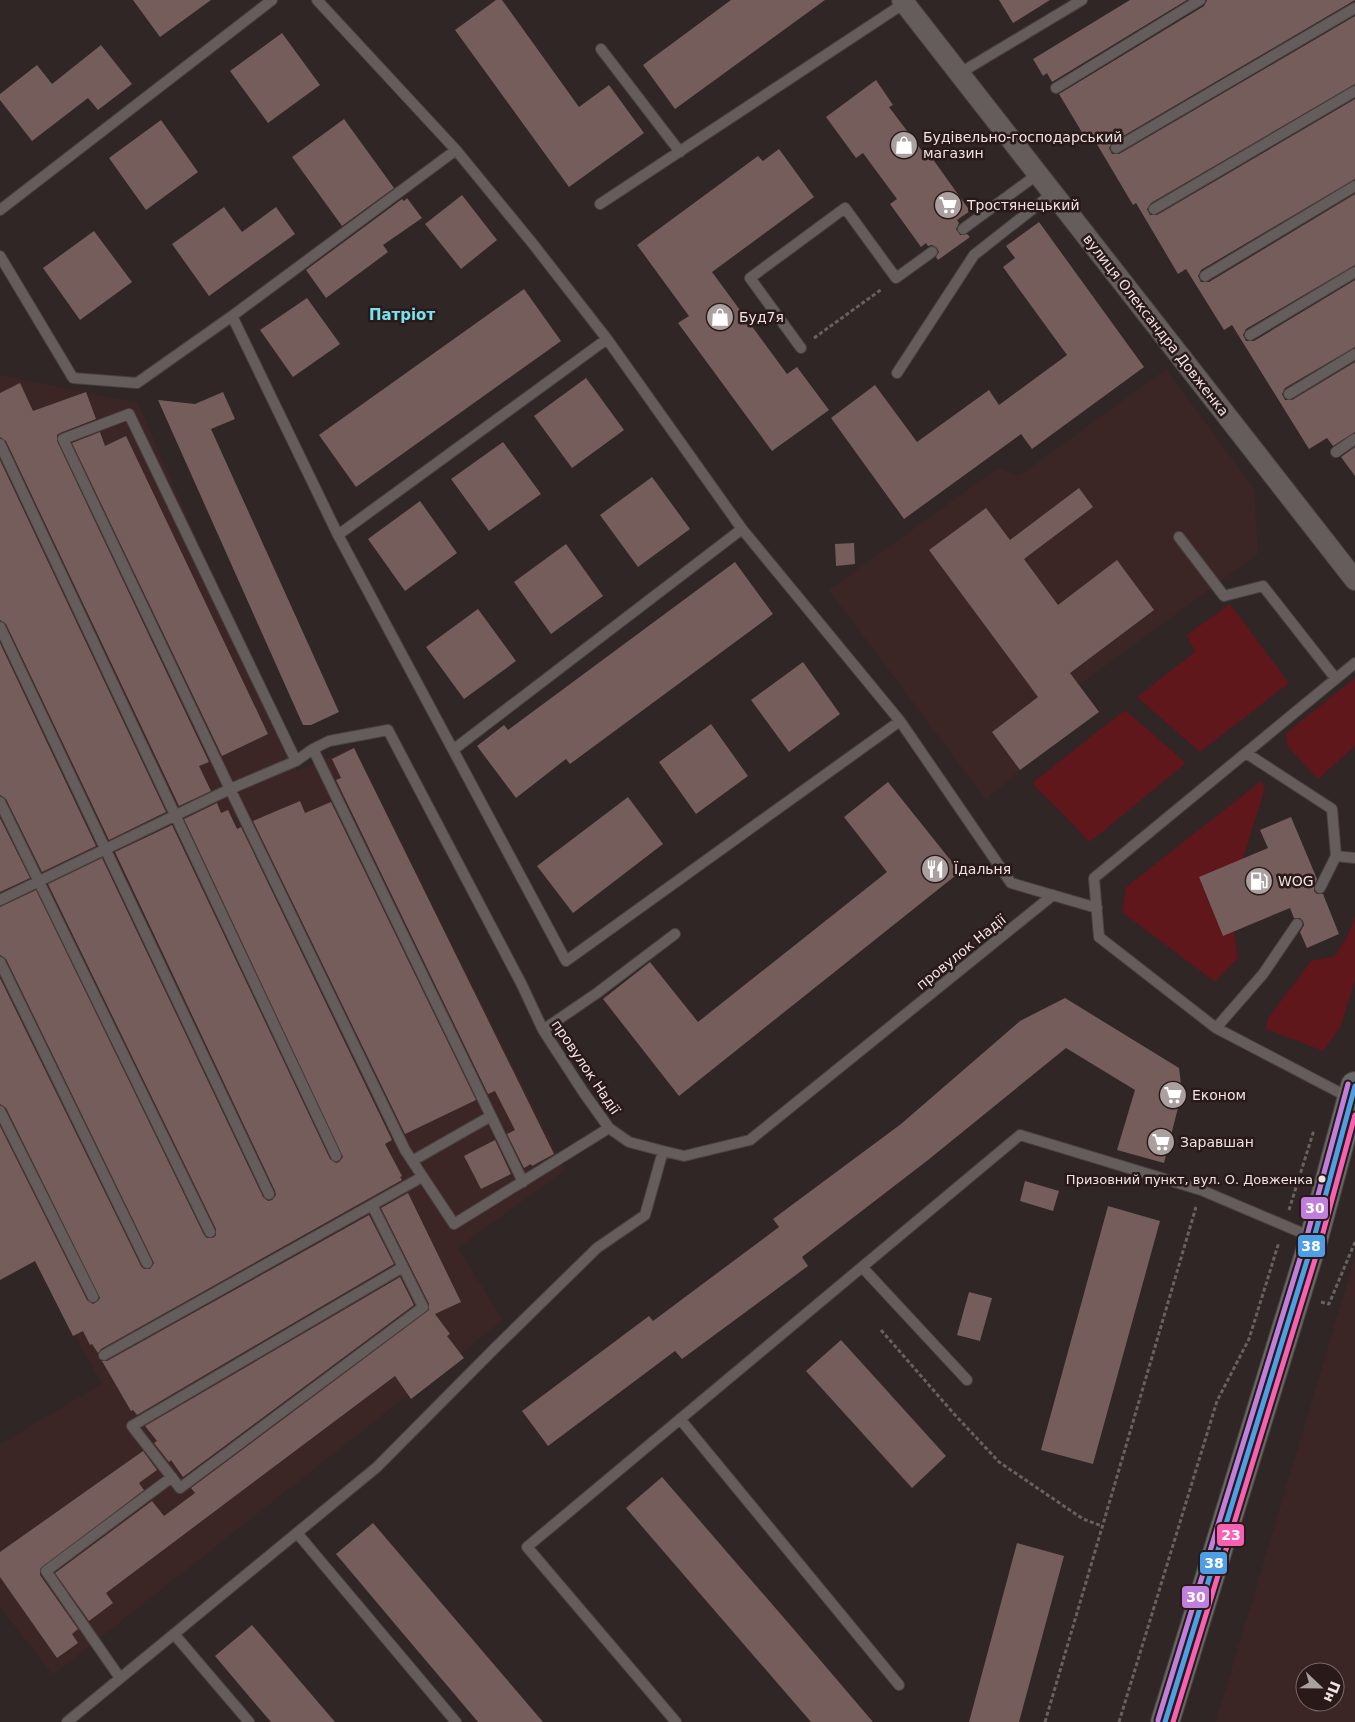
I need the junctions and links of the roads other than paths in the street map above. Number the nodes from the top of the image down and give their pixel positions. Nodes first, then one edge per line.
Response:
1 (272, 0) edge
2 (317, 0) edge
3 (1082, 0) edge
4 (1200, 0) edge
5 (905, 1) edge
6 (1355, 8) edge
7 (601, 49) dead end
8 (960, 74) junction
9 (1056, 88) dead end
10 (1355, 91) edge
11 (1116, 148) dead end
12 (456, 150) junction
13 (680, 152) junction
14 (1038, 174) junction
15 (1355, 186) edge
16 (1053, 193) junction
17 (600, 204) dead end
18 (1154, 209) dead end
19 (0, 210) edge
20 (963, 229) dead end
21 (932, 252) dead end
22 (0, 256) edge
23 (1355, 272) edge
24 (1205, 276) dead end
25 (232, 316) junction
26 (1250, 335) dead end
27 (607, 340) junction
28 (801, 348) road end
29 (1355, 354) edge
30 (897, 373) dead end
31 (1289, 394) dead end
32 (1355, 439) edge
33 (0, 444) edge
34 (1336, 452) dead end
35 (742, 529) junction
36 (338, 535) junction
37 (1179, 537) dead end
38 (1355, 580) edge
39 (0, 626) edge
40 (1355, 664) edge
41 (1336, 679) junction
42 (900, 721) junction
43 (313, 749) junction
44 (453, 750) junction
45 (1246, 753) junction
46 (296, 761) junction
47 (230, 789) junction
48 (0, 802) edge
49 (176, 815) junction
50 (107, 849) junction
51 (1336, 856) junction
52 (1355, 858) edge
53 (38, 882) junction
54 (1320, 888) dead end
55 (1053, 895) junction
56 (0, 900) edge
57 (1097, 908) junction
58 (1297, 924) dead end
59 (675, 934) dead end
60 (0, 962) edge
61 (1216, 1028) junction
62 (543, 1030) junction
63 (1354, 1096) edge
64 (0, 1111) edge
65 (491, 1116) junction
66 (610, 1128) junction
67 (663, 1151) junction
68 (336, 1156) dead end
69 (412, 1161) junction
70 (422, 1177) junction
71 (523, 1182) junction
72 (270, 1194) dead end
73 (372, 1205) junction
74 (210, 1232) dead end
75 (1314, 1238) junction
76 (147, 1263) dead end
77 (403, 1267) junction
78 (862, 1267) junction
79 (93, 1297) dead end
80 (104, 1354) dead end
81 (967, 1380) dead end
82 (680, 1419) junction
83 (172, 1477) junction
84 (298, 1533) junction
85 (174, 1634) junction
86 (120, 1678) junction
87 (899, 1685) dead end
88 (67, 1722) edge
89 (249, 1722) edge
90 (456, 1722) edge
91 (676, 1722) edge
92 (1165, 1722) edge

1 - 19 lane
2 - 12 lane
3 - 8 lane
4 - 9 lane
5 - 8 street, вулиця Олександра Довженка
5 - 13 lane
6 - 11 lane
7 - 13 lane
8 - 14 street, вулиця Олександра Довженка
10 - 18 lane
12 - 25 lane
12 - 27 lane
13 - 17 lane
14 - 16 street, вулиця Олександра Довженка
14 - 20 lane
15 - 24 lane
16 - 30 lane
16 - 38 street, вулиця Олександра Довженка
21 - 28 lane
22 - 25 lane
23 - 26 lane
25 - 36 lane
27 - 35 lane
27 - 36 lane
29 - 31 lane
32 - 34 lane
33 - 49 lane
35 - 42 lane
35 - 44 lane
36 - 44 lane
37 - 41 lane
39 - 50 lane
40 - 41 lane
41 - 45 lane
42 - 44 lane
42 - 55 lane
43 - 46 lane
43 - 62 lane, провулок Надії
43 - 65 lane
45 - 51 lane
45 - 57 lane
46 - 47 lane
46 - 47 lane
47 - 49 lane
47 - 69 lane
48 - 53 lane
49 - 50 lane
49 - 68 lane
50 - 53 lane
50 - 72 lane
51 - 52 lane
51 - 54 lane
53 - 56 lane
53 - 74 lane
55 - 57 lane
55 - 67 lane, провулок Надії
57 - 61 lane
58 - 61 lane
59 - 62 lane
60 - 76 lane
61 - 63 lane
62 - 66 lane, провулок Надії
63 - 75 main road
64 - 79 lane
65 - 69 lane
65 - 71 lane
66 - 67 lane, провулок Надії
66 - 71 lane
67 - 84 lane
69 - 70 lane
70 - 71 lane
70 - 73 lane
73 - 77 lane
73 - 80 lane
75 - 78 lane
75 - 92 main road
77 - 83 lane
77 - 83 lane
78 - 81 lane
78 - 82 lane
82 - 87 lane
82 - 91 lane
83 - 86 lane
84 - 85 lane
84 - 90 lane
85 - 86 lane
85 - 89 lane
86 - 88 lane

